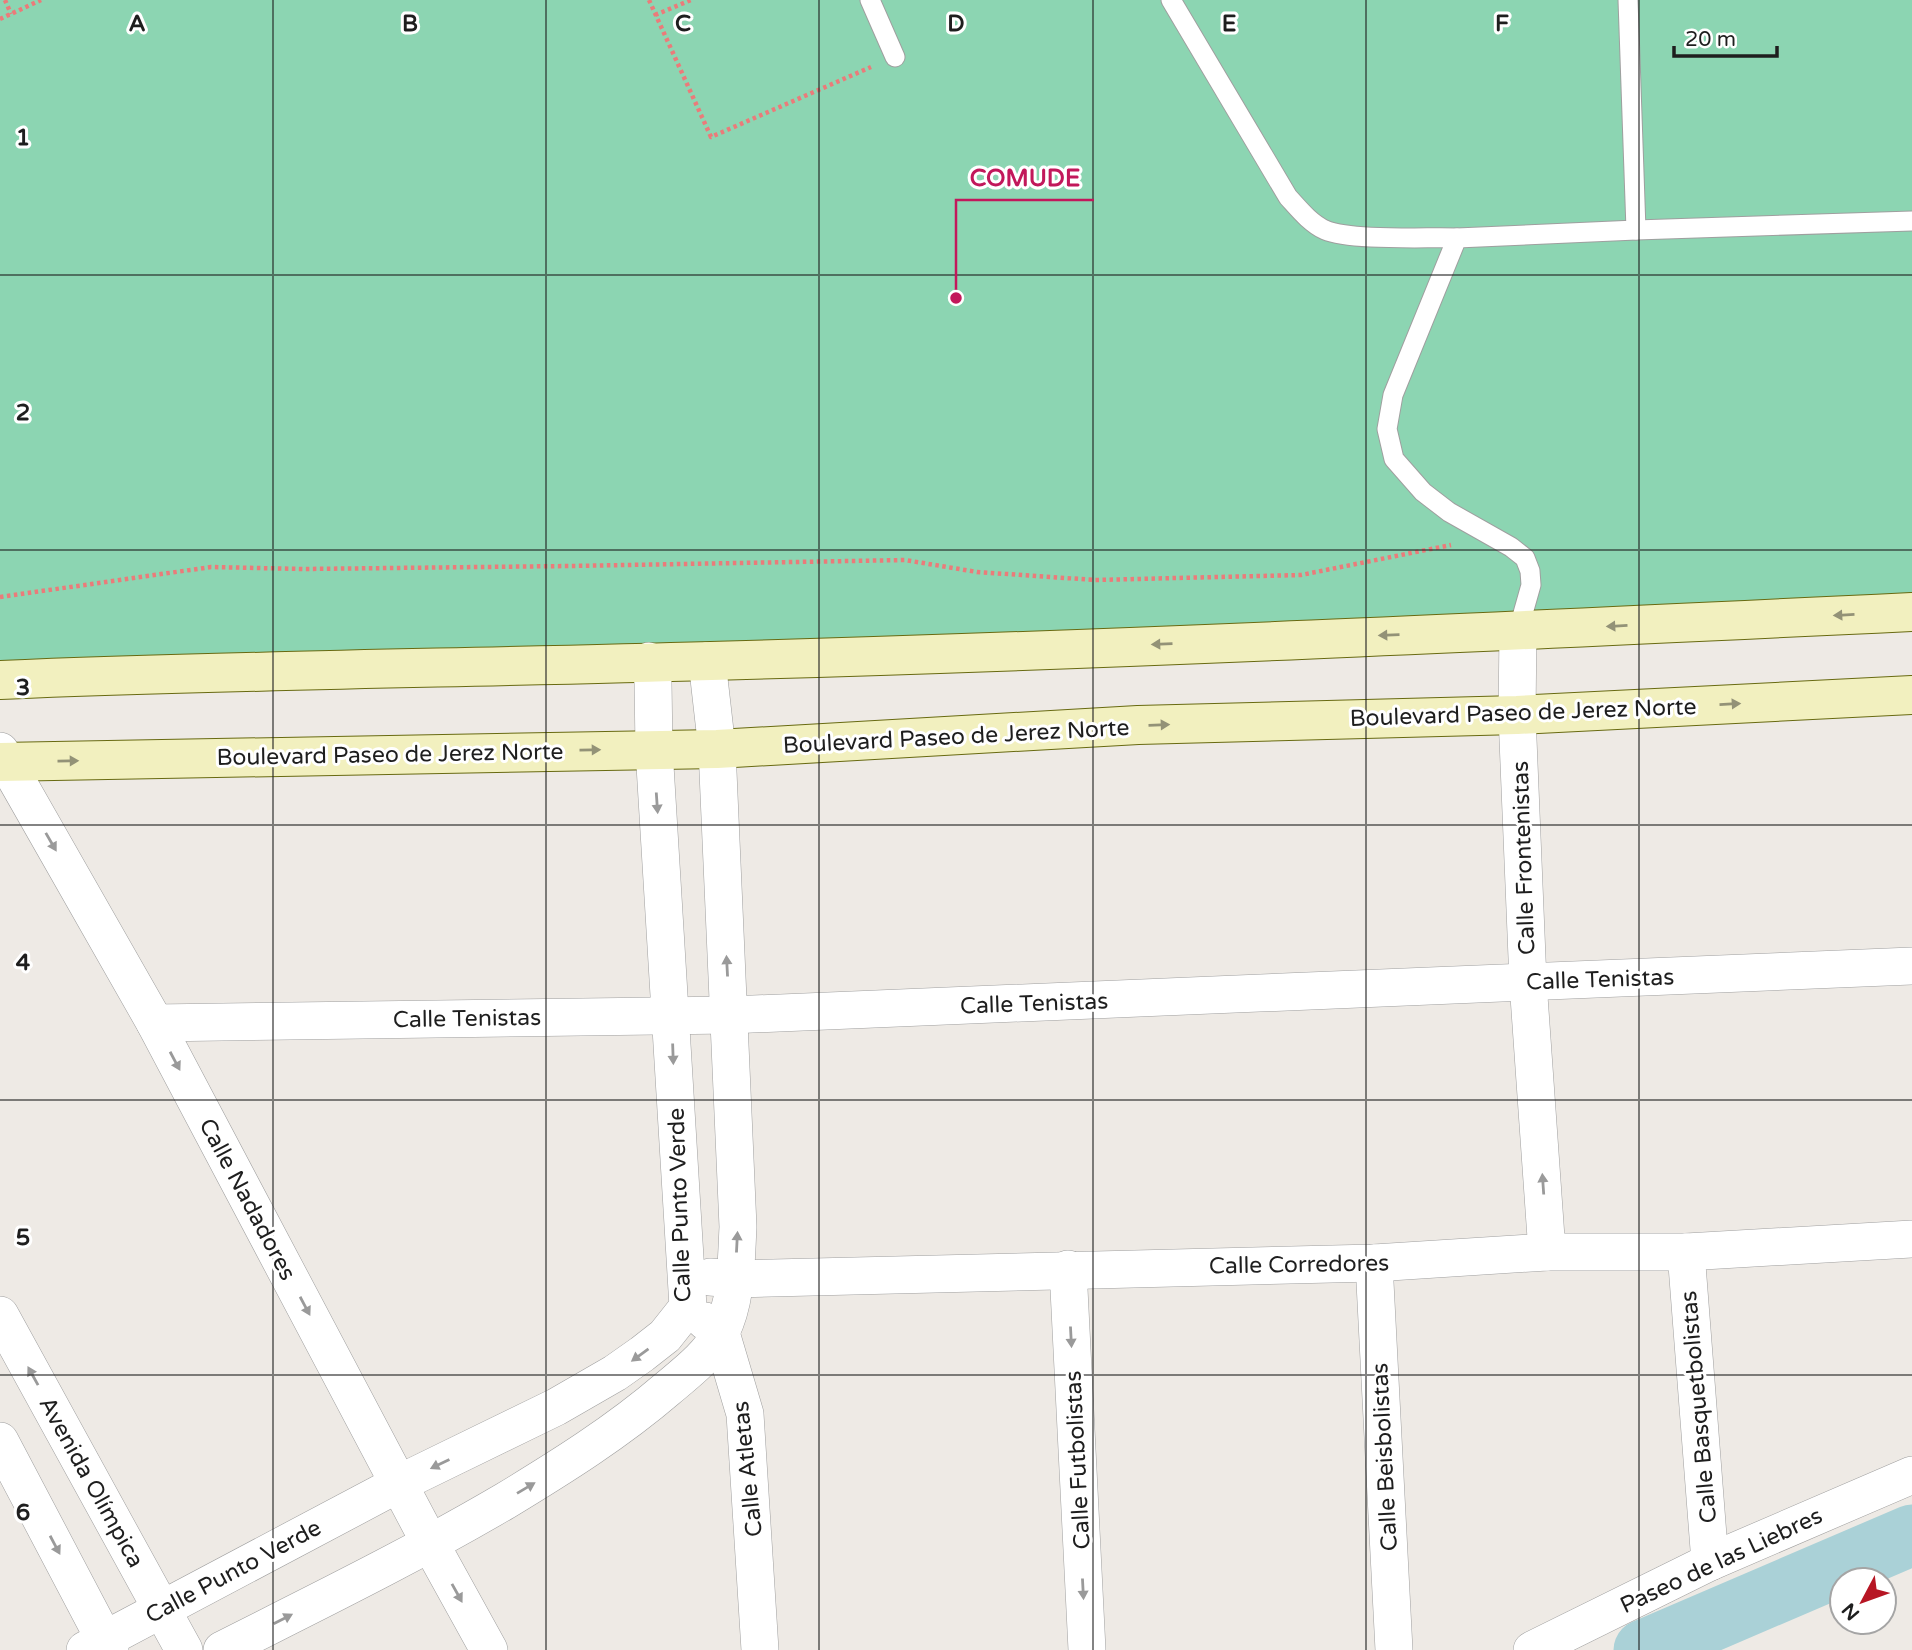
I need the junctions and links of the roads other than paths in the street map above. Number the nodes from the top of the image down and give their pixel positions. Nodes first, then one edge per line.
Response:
1 (870, 0) edge
2 (1171, 0) edge
3 (1628, 0) edge
4 (895, 57) road end
5 (1912, 221) edge
6 (1636, 230) junction
7 (1457, 238) junction
8 (1912, 612) edge
9 (1518, 631) junction
10 (649, 661) junction
11 (707, 661) junction
12 (0, 680) edge
13 (1912, 695) edge
14 (1517, 715) junction
15 (654, 749) junction
16 (717, 749) junction
17 (2, 758) edge
18 (1912, 966) edge
19 (1528, 982) junction
20 (671, 1015) junction
21 (730, 1015) junction
22 (155, 1023) junction
23 (1912, 1239) edge
24 (1547, 1252) junction
25 (1686, 1252) junction
26 (1374, 1263) junction
27 (1068, 1269) junction
28 (735, 1279) junction
29 (686, 1291) junction
30 (0, 1315) edge
31 (721, 1333) junction
32 (0, 1441) edge
33 (1912, 1475) edge
34 (400, 1483) junction
35 (431, 1545) junction
36 (1710, 1562) junction
37 (161, 1608) junction
38 (100, 1647) edge
39 (184, 1650) edge
40 (222, 1650) edge
41 (489, 1650) edge
42 (760, 1650) edge
43 (1087, 1650) edge
44 (1394, 1650) edge
45 (1532, 1650) edge

1 - 4 lane
2 - 7 lane
3 - 6 lane
5 - 6 lane
6 - 7 lane
7 - 9 lane
8 -> 9 main road
9 -> 11 main road
9 - 14 street, Calle Frontenistas
10 - 11 main road
10 - 12 main road
10 - 15 street, Calle Punto Verde
11 - 16 street, Calle Punto Verde
14 -> 13 main road, Boulevard Paseo de Jerez Norte
16 -> 14 main road, Boulevard Paseo de Jerez Norte
14 - 19 street, Calle Frontenistas
15 - 16 main road, Boulevard Paseo de Jerez Norte
17 -> 15 main road, Boulevard Paseo de Jerez Norte
15 -> 20 street, Calle Punto Verde
21 -> 16 street, Calle Punto Verde
17 -> 22 street, Calle Nadadores
18 - 19 street, Calle Tenistas
19 - 21 street, Calle Tenistas
24 -> 19 street, Calle Frontenistas
20 - 21 street, Calle Tenistas
20 - 22 street, Calle Tenistas
20 -> 29 street, Calle Punto Verde
28 -> 21 street, Calle Punto Verde
22 -> 34 street, Calle Nadadores
23 - 25 street, Calle Corredores
24 - 25 street, Calle Corredores
24 - 26 street, Calle Corredores
25 - 36 street, Calle Basquetbolistas
26 - 27 street, Calle Corredores
26 - 44 street, Calle Beisbolistas
27 - 28 street, Calle Corredores
27 -> 43 street, Calle Futbolistas
28 - 29 street, Calle Corredores
28 - 31 street, Calle Punto Verde
29 - 31 street
29 -> 34 street, Calle Punto Verde
37 -> 30 street, Avenida Olímpica
35 -> 31 street, Calle Punto Verde
31 - 42 street, Calle Atletas
32 -> 38 street
33 - 36 street, Paseo de las Liebres
34 - 35 street, Calle Nadadores
34 - 37 street, Calle Punto Verde
40 -> 35 street, Calle Punto Verde
35 -> 41 street, Calle Nadadores
36 - 45 street, Paseo de las Liebres
37 - 38 street, Calle Punto Verde
37 - 39 street, Avenida Olímpica

